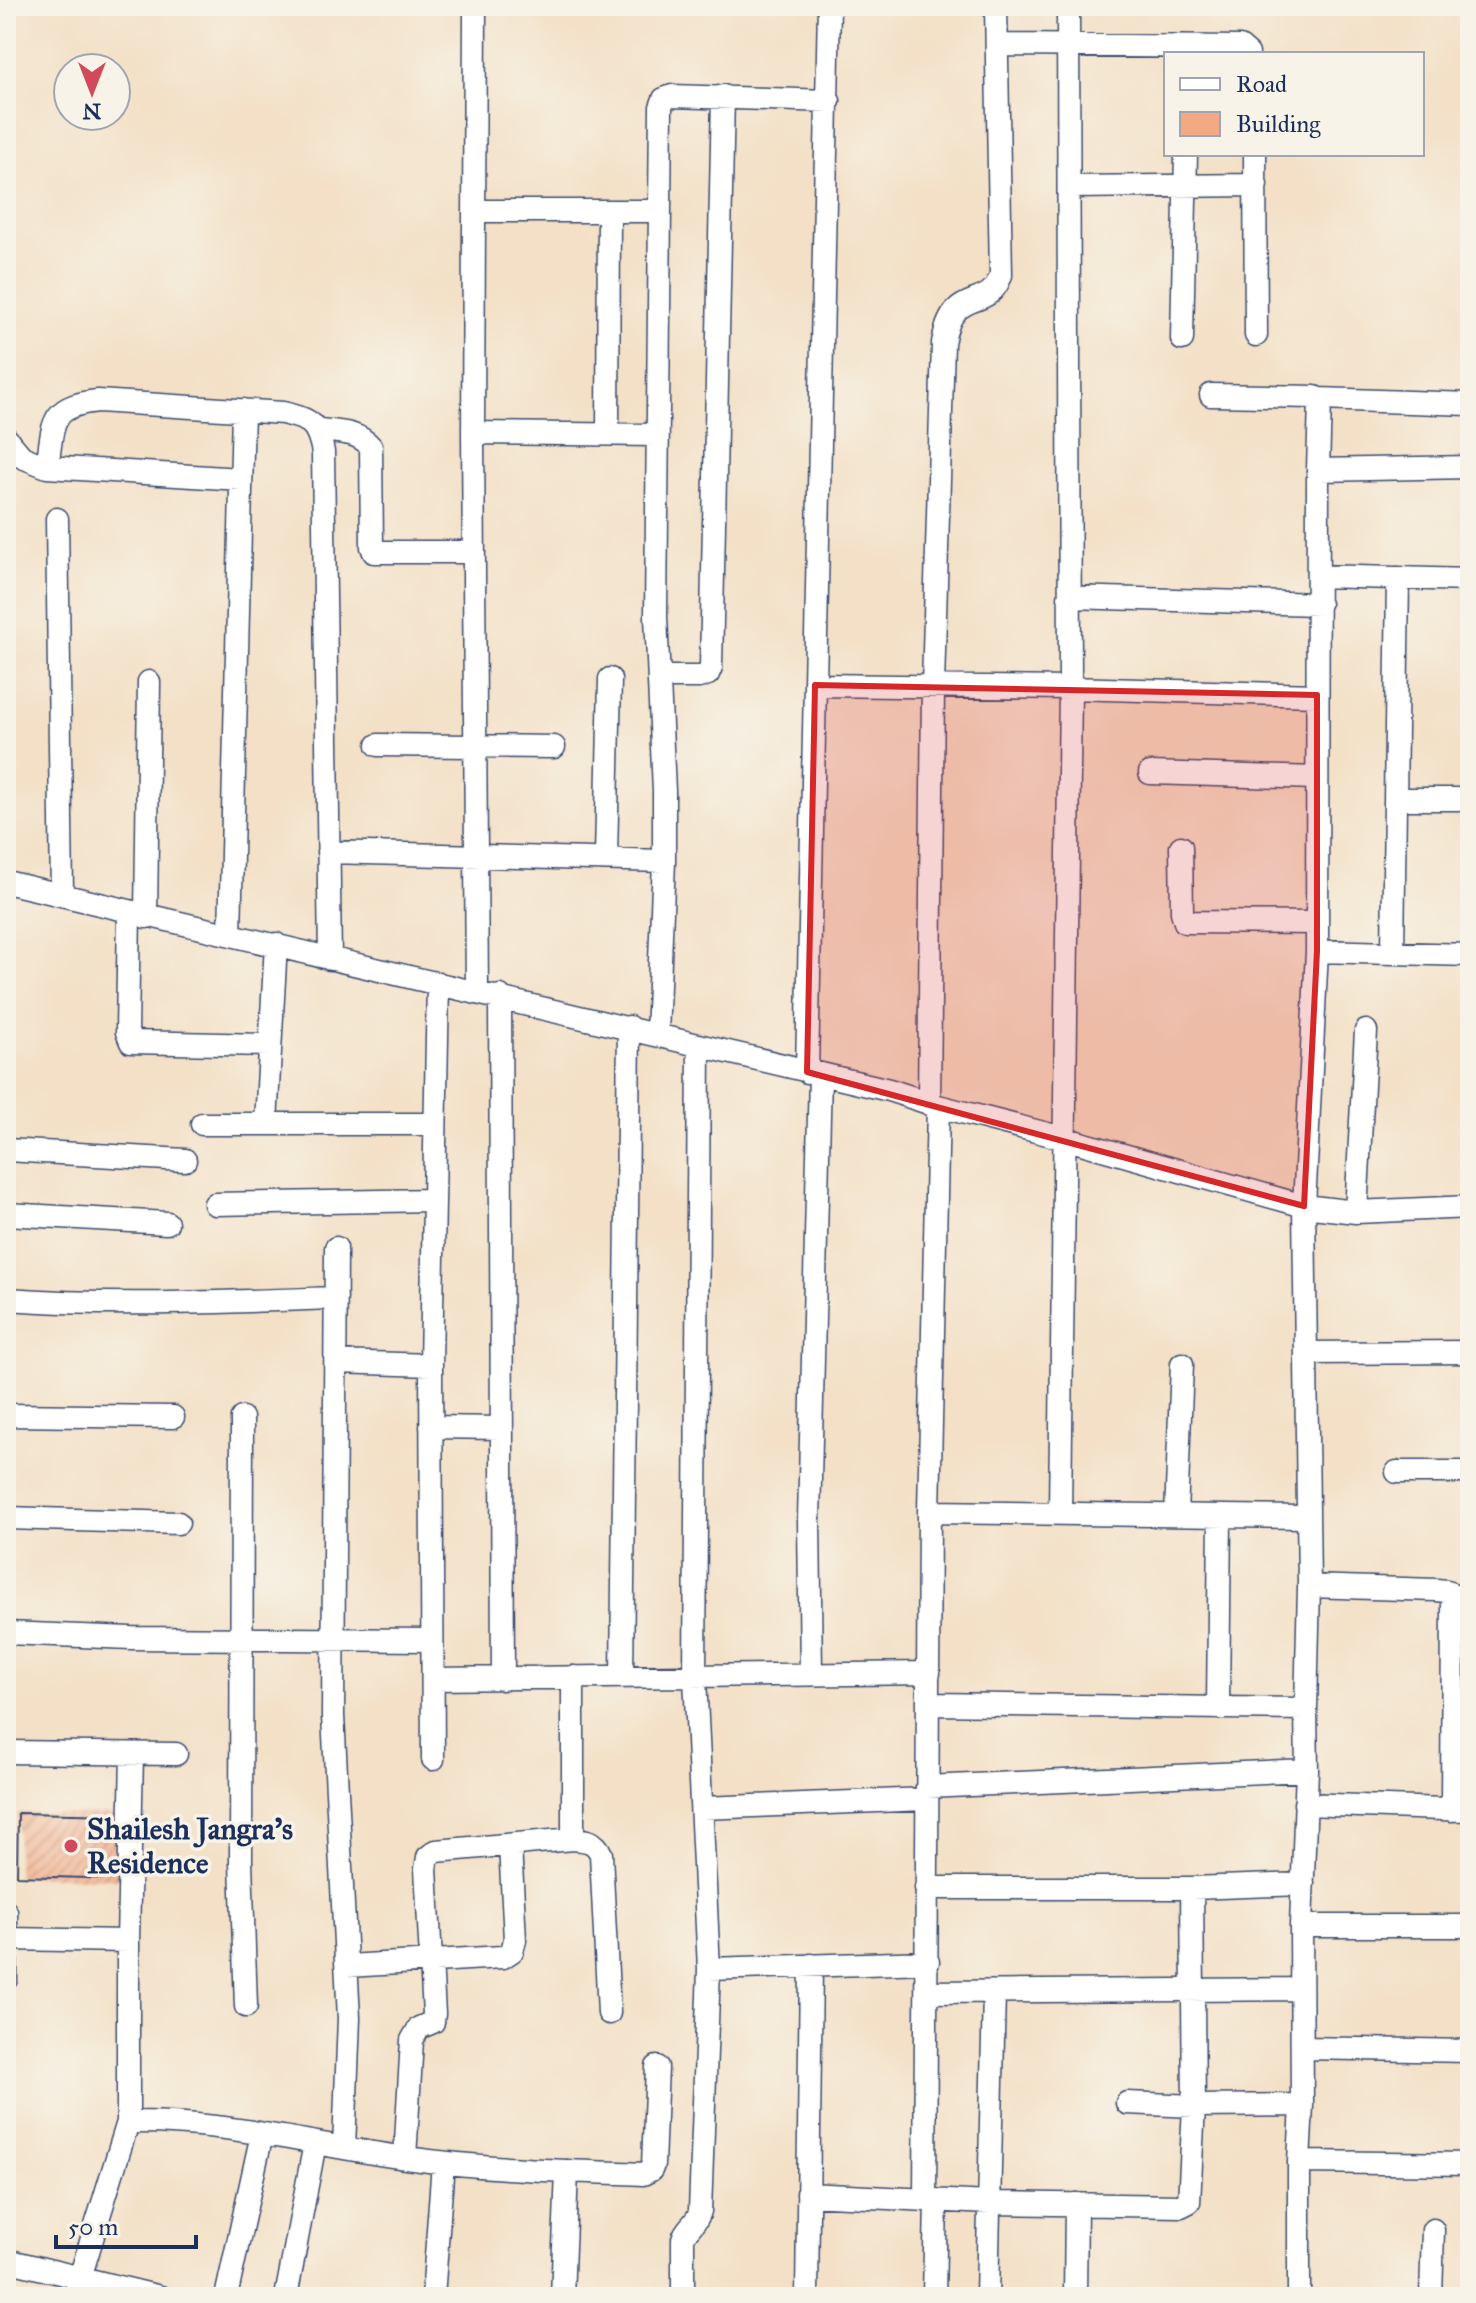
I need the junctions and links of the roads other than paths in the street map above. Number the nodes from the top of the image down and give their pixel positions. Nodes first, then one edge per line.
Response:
1 (829, 6) edge
2 (996, 6) edge
3 (1068, 6) edge
4 (475, 11) dead end
5 (997, 45) junction
6 (1069, 45) junction
7 (1190, 50) edge
8 (1246, 52) edge
9 (723, 96) junction
10 (829, 101) junction
11 (1186, 156) edge
12 (1255, 156) edge
13 (1185, 185) junction
14 (1256, 185) junction
15 (1070, 187) junction
16 (474, 211) junction
17 (609, 211) junction
18 (660, 211) junction
19 (1256, 335) dead end
20 (1182, 339) dead end
21 (1211, 395) dead end
22 (1319, 399) junction
23 (1470, 404) edge
24 (243, 410) junction
25 (318, 430) junction
26 (473, 433) junction
27 (608, 434) junction
28 (657, 435) junction
29 (6, 438) edge
30 (47, 467) junction
31 (1470, 467) edge
32 (1318, 470) junction
33 (241, 479) junction
34 (57, 519) dead end
35 (474, 552) junction
36 (1319, 576) junction
37 (1398, 578) junction
38 (1470, 580) edge
39 (1069, 597) junction
40 (1319, 604) junction
41 (659, 677) junction
42 (610, 679) dead end
43 (149, 682) dead end
44 (815, 685) junction
45 (933, 686) junction
46 (1070, 688) junction
47 (1317, 695) junction
48 (378, 745) dead end
49 (475, 746) junction
50 (554, 747) dead end
51 (1150, 773) dead end
52 (1316, 778) junction
53 (1395, 799) junction
54 (1470, 799) edge
55 (1181, 847) dead end
56 (328, 852) junction
57 (475, 855) junction
58 (606, 858) junction
59 (664, 861) junction
60 (6, 882) edge
61 (62, 894) junction
62 (137, 914) junction
63 (1317, 923) junction
64 (230, 934) junction
65 (276, 944) junction
66 (1317, 951) junction
67 (1393, 953) junction
68 (1470, 955) edge
69 (330, 959) junction
70 (438, 983) junction
71 (488, 994) junction
72 (629, 1027) junction
73 (1366, 1031) dead end
74 (657, 1035) junction
75 (270, 1045) junction
76 (699, 1045) junction
77 (814, 1074) junction
78 (934, 1105) junction
79 (266, 1123) junction
80 (202, 1124) dead end
81 (435, 1124) junction
82 (1067, 1139) junction
83 (6, 1150) edge
84 (185, 1160) dead end
85 (434, 1200) junction
86 (215, 1204) dead end
87 (1304, 1206) junction
88 (1470, 1207) edge
89 (1356, 1212) junction
90 (6, 1214) edge
91 (167, 1223) dead end
92 (336, 1248) dead end
93 (336, 1298) junction
94 (6, 1299) edge
95 (1470, 1352) edge
96 (1307, 1353) junction
97 (336, 1362) junction
98 (1182, 1364) dead end
99 (431, 1365) junction
100 (6, 1415) edge
101 (173, 1417) dead end
102 (242, 1418) dead end
103 (431, 1427) junction
104 (501, 1428) junction
105 (1397, 1472) dead end
106 (1470, 1472) edge
107 (929, 1512) junction
108 (1060, 1513) junction
109 (1176, 1515) junction
110 (1220, 1516) junction
111 (1307, 1517) junction
112 (6, 1518) edge
113 (178, 1523) dead end
114 (1309, 1586) junction
115 (6, 1633) edge
116 (241, 1638) junction
117 (334, 1640) junction
118 (432, 1640) junction
119 (929, 1673) junction
120 (811, 1674) junction
121 (573, 1677) junction
122 (622, 1677) junction
123 (695, 1677) junction
124 (433, 1679) junction
125 (503, 1679) junction
126 (929, 1704) junction
127 (1218, 1707) junction
128 (1306, 1709) junction
129 (6, 1752) edge
130 (132, 1754) junction
131 (176, 1754) dead end
132 (433, 1759) dead end
133 (1307, 1770) junction
134 (927, 1793) junction
135 (1305, 1804) junction
136 (702, 1808) junction
137 (1461, 1810) edge
138 (573, 1839) junction
139 (510, 1845) junction
140 (1303, 1884) junction
141 (926, 1888) junction
142 (1192, 1888) junction
143 (6, 1912) edge
144 (1301, 1926) junction
145 (1470, 1926) edge
146 (6, 1939) edge
147 (128, 1941) junction
148 (431, 1962) junction
149 (928, 1962) junction
150 (811, 1965) junction
151 (347, 1966) junction
152 (709, 1969) junction
153 (6, 1979) edge
154 (1301, 1989) junction
155 (1194, 1991) junction
156 (927, 1992) junction
157 (994, 1993) junction
158 (246, 2006) dead end
159 (609, 2013) dead end
160 (1302, 2048) junction
161 (1470, 2051) edge
162 (657, 2067) dead end
163 (1127, 2103) dead end
164 (1302, 2105) junction
165 (1194, 2106) junction
166 (128, 2122) junction
167 (262, 2134) junction
168 (315, 2143) junction
169 (344, 2148) junction
170 (405, 2158) junction
171 (1299, 2162) junction
172 (443, 2163) junction
173 (1470, 2164) edge
174 (567, 2171) junction
175 (808, 2194) junction
176 (930, 2200) junction
177 (989, 2203) junction
178 (1076, 2204) junction
179 (1433, 2230) dead end
180 (6, 2260) edge
181 (77, 2287) edge
182 (160, 2297) edge
183 (226, 2297) edge
184 (286, 2297) edge
185 (433, 2297) edge
186 (562, 2297) edge
187 (683, 2297) edge
188 (807, 2297) edge
189 (934, 2297) edge
190 (987, 2297) edge
191 (1075, 2297) edge
192 (1299, 2297) edge
193 (1431, 2297) edge

1 - 10 street
2 - 5 street
3 - 6 street
4 - 16 street
5 - 6 street
5 - 45 street
6 - 7 street
6 - 15 street
7 - 8 street
9 - 10 street
9 - 18 street
9 - 41 street
10 - 44 street
11 - 13 street
12 - 14 street
13 - 14 street
13 - 15 street
13 - 20 street
14 - 19 street
15 - 39 street
16 - 17 street
16 - 26 street
17 - 18 street
17 - 27 street
18 - 28 street
21 - 22 street
22 - 23 street
22 - 32 street
24 - 25 street
24 - 30 street
24 - 33 street
25 - 35 street
25 - 56 street
26 - 27 street
26 - 35 street
27 - 28 street
28 - 41 street
29 - 30 street
30 - 33 street
31 - 32 street
32 - 36 street
33 - 64 street
34 - 61 street
35 - 49 street
36 - 37 street
36 - 40 street
37 - 38 street
37 - 53 street
39 - 40 street
39 - 46 street
40 - 47 street
41 - 59 street
42 - 58 street
43 - 62 street
44 - 45 street
44 - 77 street
45 - 46 street
45 - 78 street
46 - 47 street
46 - 82 street
47 - 52 street
48 - 49 street
49 - 50 street
49 - 57 street
51 - 52 street
52 - 63 street
53 - 54 street
53 - 67 street
55 - 63 street
56 - 57 street
56 - 69 street
57 - 58 street
57 - 71 street
58 - 59 street
59 - 74 street
60 - 61 street
61 - 62 street
62 - 64 street
62 - 75 street
63 - 66 street
64 - 65 street
65 - 69 street
65 - 75 street
66 - 67 street
66 - 87 street
67 - 68 street
69 - 70 street
70 - 71 street
70 - 81 street
71 - 72 street
71 - 104 street
72 - 74 street
72 - 122 street
73 - 89 street
74 - 76 street
75 - 79 street
76 - 77 street
76 - 123 street
77 - 78 street
77 - 120 street
78 - 82 street
78 - 107 street
79 - 80 street
79 - 81 street
81 - 85 street
82 - 87 street
82 - 108 street
83 - 84 street
85 - 86 street
85 - 99 street
87 - 89 street
87 - 96 street
88 - 89 street
90 - 91 street
92 - 93 street
93 - 94 street
93 - 97 street
95 - 96 street
96 - 111 street
97 - 99 street
97 - 117 street
98 - 109 street
99 - 103 street
100 - 101 street
102 - 116 street
103 - 104 street
103 - 118 street
104 - 125 street
105 - 106 street
107 - 108 street
107 - 119 street
108 - 109 street
109 - 110 street
110 - 111 street
110 - 127 street
111 - 114 street
112 - 113 street
114 - 128 street
114 - 137 street
115 - 116 street
116 - 117 street
116 - 158 street
117 - 118 street
117 - 151 street
118 - 124 street
119 - 120 street
119 - 126 street
120 - 123 street
121 - 122 street
121 - 125 street
121 - 138 street
122 - 123 street
123 - 136 street
124 - 125 street
124 - 132 street
126 - 127 street
126 - 134 street
127 - 128 street
128 - 133 street
129 - 130 street
130 - 131 street
130 - 147 street
133 - 134 street
133 - 135 street
134 - 136 street
134 - 141 street
135 - 137 street
135 - 140 street
136 - 152 street
138 - 139 street
138 - 159 street
139 - 148 street
139 - 148 street
140 - 142 street
140 - 144 street
141 - 142 street
141 - 149 street
142 - 155 street
143 - 146 street
144 - 145 street
144 - 154 street
146 - 147 street
146 - 153 street
147 - 166 street
148 - 151 street
148 - 170 street
149 - 150 street
149 - 156 street
150 - 152 street
150 - 175 street
151 - 169 street
152 - 187 street
154 - 155 street
154 - 160 street
155 - 157 street
155 - 165 street
156 - 157 street
156 - 176 street
157 - 177 street
160 - 161 street
160 - 164 street
162 - 174 street
163 - 165 street
164 - 165 street
164 - 171 street
165 - 178 street
166 - 167 street
166 - 181 street
167 - 168 street
167 - 183 street
168 - 169 street
168 - 184 street
169 - 170 street
170 - 172 street
171 - 173 street
171 - 192 street
172 - 174 street
172 - 185 street
174 - 186 street
175 - 176 street
175 - 188 street
176 - 177 street
176 - 189 street
177 - 178 street
177 - 190 street
178 - 191 street
179 - 193 street
180 - 181 street
181 - 182 street

